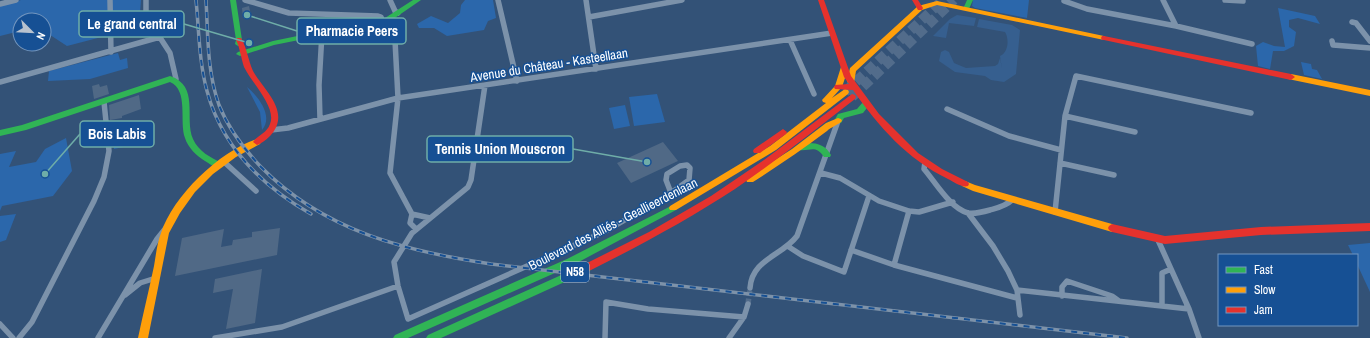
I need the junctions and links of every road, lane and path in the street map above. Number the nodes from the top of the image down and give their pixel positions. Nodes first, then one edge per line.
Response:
1 (16, 0) edge
2 (110, 0) edge
3 (146, 0) edge
4 (235, 0) edge
5 (245, 0) edge
6 (390, 0) edge
7 (418, 0) edge
8 (498, 0) edge
9 (586, 0) edge
10 (682, 0) edge
11 (821, 0) edge
12 (916, 0) edge
13 (970, 0) edge
14 (1163, 0) edge
15 (1225, 0) edge
16 (932, 1) edge
17 (1064, 1) dead end
18 (1243, 1) edge
19 (0, 4) edge
20 (920, 8) junction
21 (966, 9) junction
22 (395, 15) junction
23 (589, 17) junction
24 (382, 21) junction
25 (1352, 22) dead end
26 (1176, 26) junction
27 (322, 33) junction
28 (832, 33) junction
29 (160, 37) junction
30 (790, 40) junction
31 (1332, 41) dead end
32 (1370, 41) edge
33 (1252, 44) dead end
34 (1370, 48) edge
35 (111, 52) junction
36 (242, 53) junction
37 (840, 56) junction
38 (860, 64) junction
39 (596, 69) junction
40 (844, 69) junction
41 (176, 79) junction
42 (517, 81) junction
43 (0, 82) edge
44 (853, 84) junction
45 (485, 85) junction
46 (845, 92) junction
47 (1370, 93) edge
48 (814, 94) dead end
49 (398, 98) junction
50 (104, 102) junction
51 (866, 104) junction
52 (948, 109) dead end
53 (872, 112) junction
54 (1251, 114) dead end
55 (1065, 116) junction
56 (320, 119) junction
57 (838, 121) junction
58 (271, 130) junction
59 (1135, 132) dead end
60 (0, 133) edge
61 (1061, 150) junction
62 (795, 151) junction
63 (827, 155) junction
64 (925, 162) junction
65 (221, 163) junction
66 (1060, 163) junction
67 (821, 172) junction
68 (1114, 175) dead end
69 (256, 191) dead end
70 (671, 193) junction
71 (868, 196) junction
72 (1012, 200) junction
73 (953, 202) junction
74 (695, 209) junction
75 (909, 211) junction
76 (1055, 212) junction
77 (968, 213) junction
78 (412, 214) junction
79 (430, 218) junction
80 (167, 227) junction
81 (1370, 227) edge
82 (416, 229) junction
83 (1158, 240) junction
84 (789, 247) junction
85 (851, 250) junction
86 (894, 265) junction
87 (1171, 269) junction
88 (156, 278) junction
89 (398, 286) junction
90 (750, 288) tunnel mouth
91 (1017, 290) junction
92 (125, 296) junction
93 (1062, 296) junction
94 (1017, 298) junction
95 (1121, 302) junction
96 (748, 304) tunnel mouth
97 (1162, 306) junction
98 (1189, 309) junction
99 (1020, 315) dead end
100 (744, 317) junction
101 (0, 324) edge
102 (144, 335) edge
103 (13, 338) edge
104 (19, 338) edge
105 (98, 338) edge
106 (151, 338) edge
107 (215, 338) edge
108 (398, 338) edge
109 (431, 338) edge
110 (605, 338) edge
111 (729, 338) edge
112 (1199, 338) edge

1 - 19 street
2 - 35 street
3 - 29 street
4 - 36 main road
5 - 24 street
6 - 22 street
7 - 22 main road
8 - 42 street
9 - 23 street
10 - 23 street
11 - 28 main road
12 - 20 main road
13 - 21 main road
14 - 26 street
15 - 18 street
16 - 20 main road
16 - 21 main road
17 - 26 street
20 - 38 main road
21 - 47 main road
22 - 24 main road
22 - 49 street
23 - 39 street
24 - 27 main road
25 - 32 street
26 - 33 street
27 - 36 main road
27 - 56 street
28 - 30 street, Avenue du Château - Kasteellaan
28 - 37 main road
29 - 35 street
29 - 41 street
30 - 39 street, Avenue du Château - Kasteellaan
30 - 48 street
31 - 34 street
35 - 43 street
36 - 58 main road
37 - 38 main road
37 - 40 main road
38 - 44 main road
39 - 42 street, Avenue du Château - Kasteellaan
40 - 44 main road
40 - 46 main road
41 - 50 main road
41 - 65 main road
42 - 45 street, Avenue du Château - Kasteellaan
44 - 46 main road
44 - 51 main road
45 - 49 street, Avenue du Château - Kasteellaan
45 - 79 street
46 - 74 main road, Boulevard des Alliés - Geallieerdenlaan / N58
46 - 108 main road, Boulevard des Alliés - Geallieerdenlaan / N58
49 - 56 street, Avenue du Château - Kasteellaan
49 - 78 street
50 - 60 main road
50 - 104 street
51 - 53 main road
51 - 57 main road
52 - 61 street
53 - 57 main road
53 - 64 main road
54 - 55 street
55 - 59 street
55 - 61 street
56 - 58 street, Avenue du Château - Kasteellaan
57 - 62 main road
57 - 63 street
58 - 65 main road
61 - 66 street
62 - 63 main road
62 - 74 main road
63 - 67 street
64 - 72 main road
64 - 73 street
65 - 69 street
65 - 80 main road
66 - 68 street
66 - 76 street
67 - 71 street
67 - 84 street
70 - 70 street
70 - 89 street
71 - 75 street
71 - 85 street
72 - 76 main road
72 - 77 street
73 - 75 street
73 - 77 street
74 - 109 main road, Boulevard des Alliés - Geallieerdenlaan / N58
75 - 86 street
76 - 83 main road
77 - 91 street
78 - 79 street
78 - 82 street
79 - 82 street
80 - 88 main road
80 - 92 street
81 - 83 main road
82 - 89 street
83 - 87 street
84 - 85 street
84 - 90 street
85 - 86 street
86 - 94 street
87 - 97 street
87 - 98 street
88 - 92 street
88 - 102 main road
89 - 107 street
91 - 93 street
91 - 94 street
92 - 105 street
93 - 95 street
93 - 95 street
94 - 99 street
95 - 97 street
96 - 100 street
97 - 98 street
98 - 112 street
100 - 110 street
100 - 111 street
101 - 103 street
102 - 106 street

